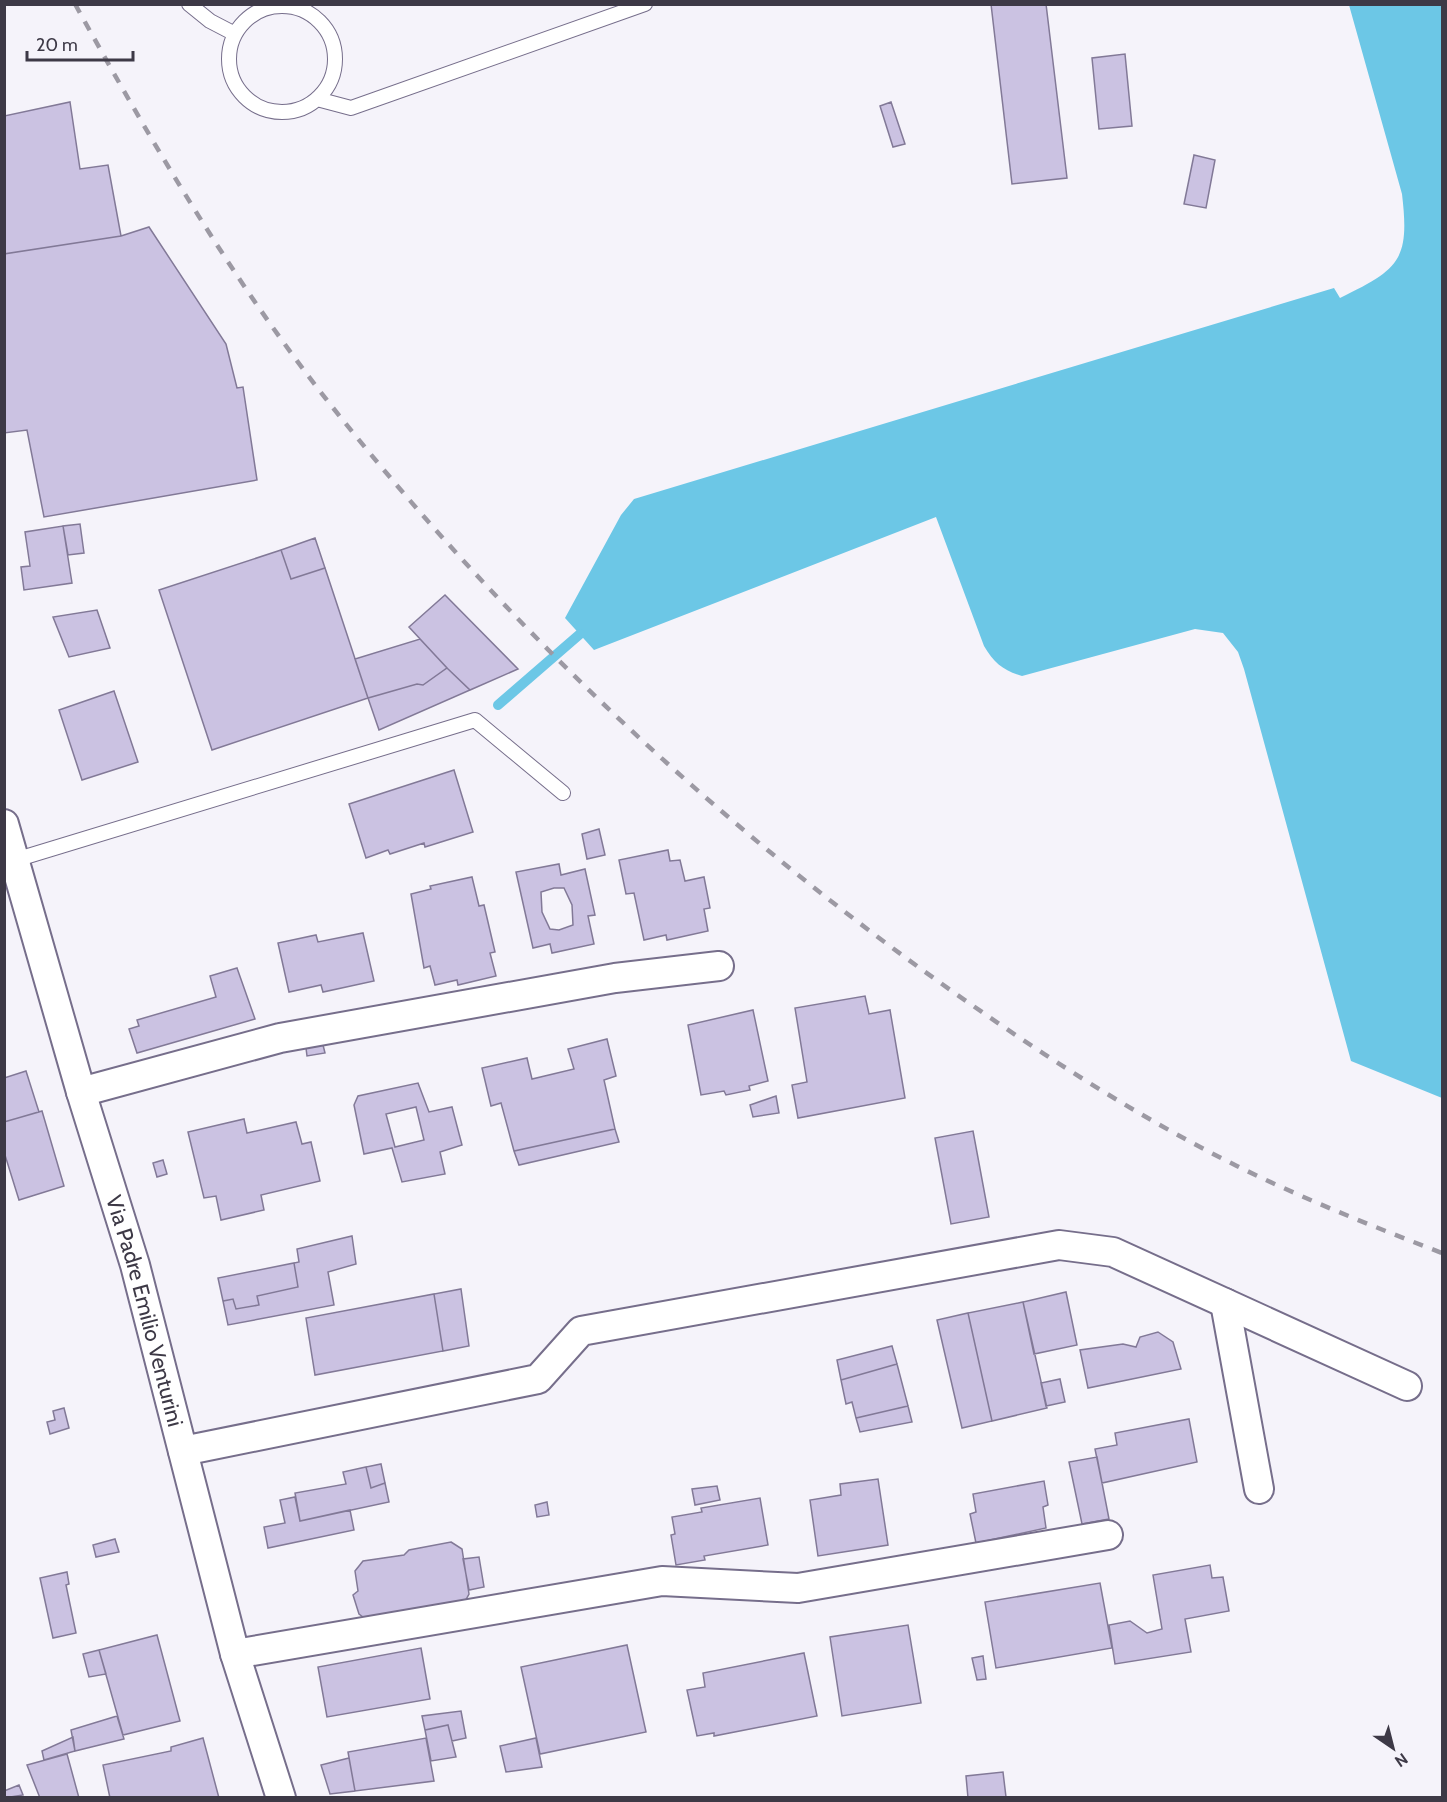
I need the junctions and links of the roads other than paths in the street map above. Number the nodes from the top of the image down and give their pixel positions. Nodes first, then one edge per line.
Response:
1 (189, 4) edge
2 (645, 4) edge
3 (279, 5) edge
4 (236, 34) junction
5 (317, 99) junction
6 (563, 793) dead end
7 (4, 824) edge
8 (15, 860) junction
9 (719, 966) dead end
10 (81, 1092) junction
11 (1225, 1303) junction
12 (1407, 1386) dead end
13 (183, 1451) junction
14 (1259, 1489) dead end
15 (1108, 1535) dead end
16 (235, 1654) junction
17 (281, 1797) edge

1 - 4 lane
2 - 5 lane
3 - 4 lane
3 - 5 lane
4 - 5 lane
6 - 8 lane
7 - 8 street, Via Padre Emilio Venturini
8 - 10 street, Via Padre Emilio Venturini
9 - 10 street
10 - 13 street, Via Padre Emilio Venturini
11 - 12 street
11 - 13 street
11 - 14 street
13 - 16 street, Via Padre Emilio Venturini
15 - 16 street
16 - 17 street, Via Padre Emilio Venturini

